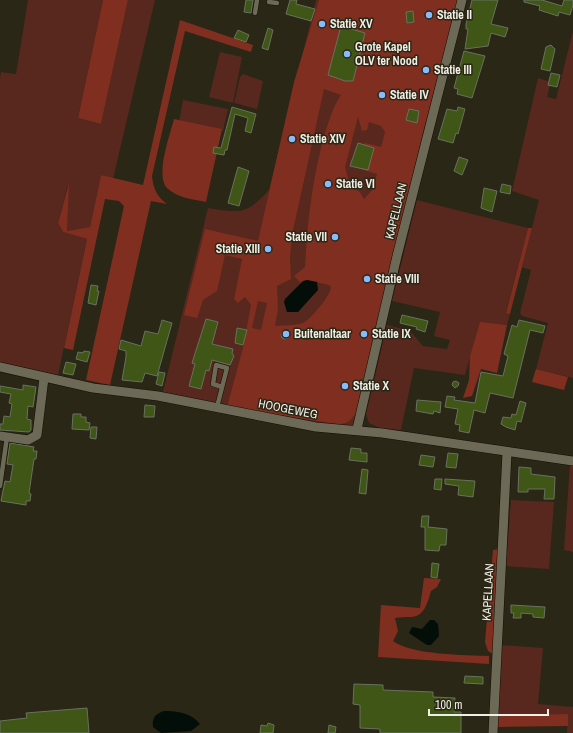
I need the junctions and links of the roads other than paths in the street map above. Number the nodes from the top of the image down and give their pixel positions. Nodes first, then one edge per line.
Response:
1 (257, 0) edge
2 (270, 0) edge
3 (462, 0) edge
4 (277, 3) dead end
5 (255, 13) dead end
6 (0, 367) edge
7 (44, 378) junction
8 (222, 387) junction
9 (217, 407) junction
10 (357, 429) junction
11 (4, 437) edge
12 (507, 453) junction
13 (573, 461) edge
14 (0, 486) edge
15 (493, 733) edge

1 - 5 lane
2 - 4 lane
3 - 10 street, KAPELLAAN
6 - 7 street, HOOGEWEG
7 - 9 street, HOOGEWEG
7 - 11 street
8 - 8 lane
8 - 9 lane
9 - 10 street, HOOGEWEG
10 - 12 street, HOOGEWEG
11 - 14 lane
12 - 13 street, HOOGEWEG
12 - 15 street, KAPELLAAN

